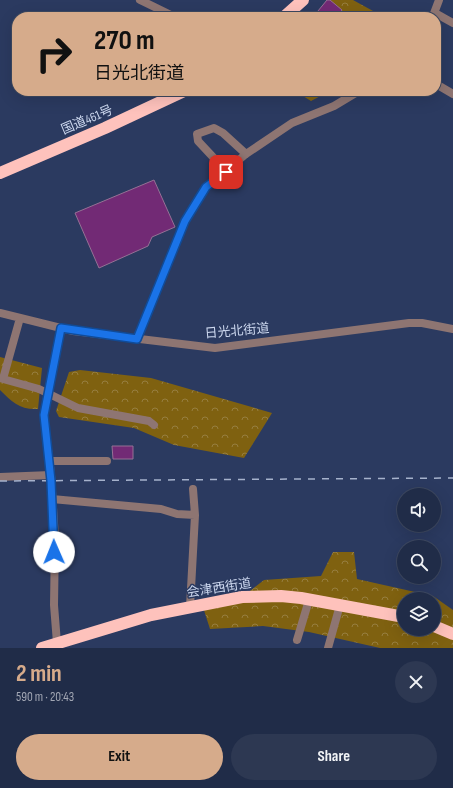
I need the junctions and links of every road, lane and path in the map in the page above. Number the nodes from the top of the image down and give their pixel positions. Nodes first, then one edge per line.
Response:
1 (140, 0) edge
2 (303, 0) edge
3 (314, 0) edge
4 (439, 0) edge
5 (165, 12) edge
6 (290, 12) edge
7 (301, 12) edge
8 (434, 12) edge
9 (441, 18) edge
10 (453, 23) edge
11 (441, 87) edge
12 (453, 94) edge
13 (157, 96) edge
14 (173, 96) edge
15 (351, 96) edge
16 (246, 154) junction
17 (0, 164) edge
18 (226, 172) junction
19 (0, 173) edge
20 (0, 313) edge
21 (20, 318) junction
22 (61, 328) junction
23 (453, 329) edge
24 (137, 339) junction
25 (48, 394) junction
26 (154, 426) dead end
27 (50, 461) junction
28 (107, 461) dead end
29 (51, 475) junction
30 (0, 477) edge
31 (193, 489) dead end
32 (52, 499) junction
33 (194, 515) junction
34 (309, 600) junction
35 (340, 604) junction
36 (190, 606) junction
37 (397, 616) edge
38 (441, 629) edge
39 (453, 634) edge
40 (297, 640) dead end
41 (57, 643) junction
42 (42, 648) edge
43 (328, 648) edge

1 - 5 street
2 - 6 highway
3 - 7 highway
4 - 8 street
9 - 10 street
11 - 12 street
13 - 17 highway, 国道461号
14 - 19 highway, 国道461号
15 - 16 street
16 - 18 street
16 - 18 street
18 - 24 street
20 - 21 street, 日光北街道
21 - 22 street, 日光北街道
21 - 25 street
22 - 24 street, 日光北街道
22 - 25 street
23 - 24 street, 日光北街道
25 - 26 street
25 - 27 street
27 - 28 street
27 - 29 street
29 - 30 street
29 - 32 street
31 - 33 street
32 - 33 street
32 - 41 street
33 - 36 street
34 - 35 highway, 会津西街道
34 - 36 highway, 会津西街道
34 - 40 street
35 - 37 highway, 会津西街道
35 - 43 street
36 - 41 highway, 会津西街道
38 - 39 highway
41 - 42 highway, 会津西街道

